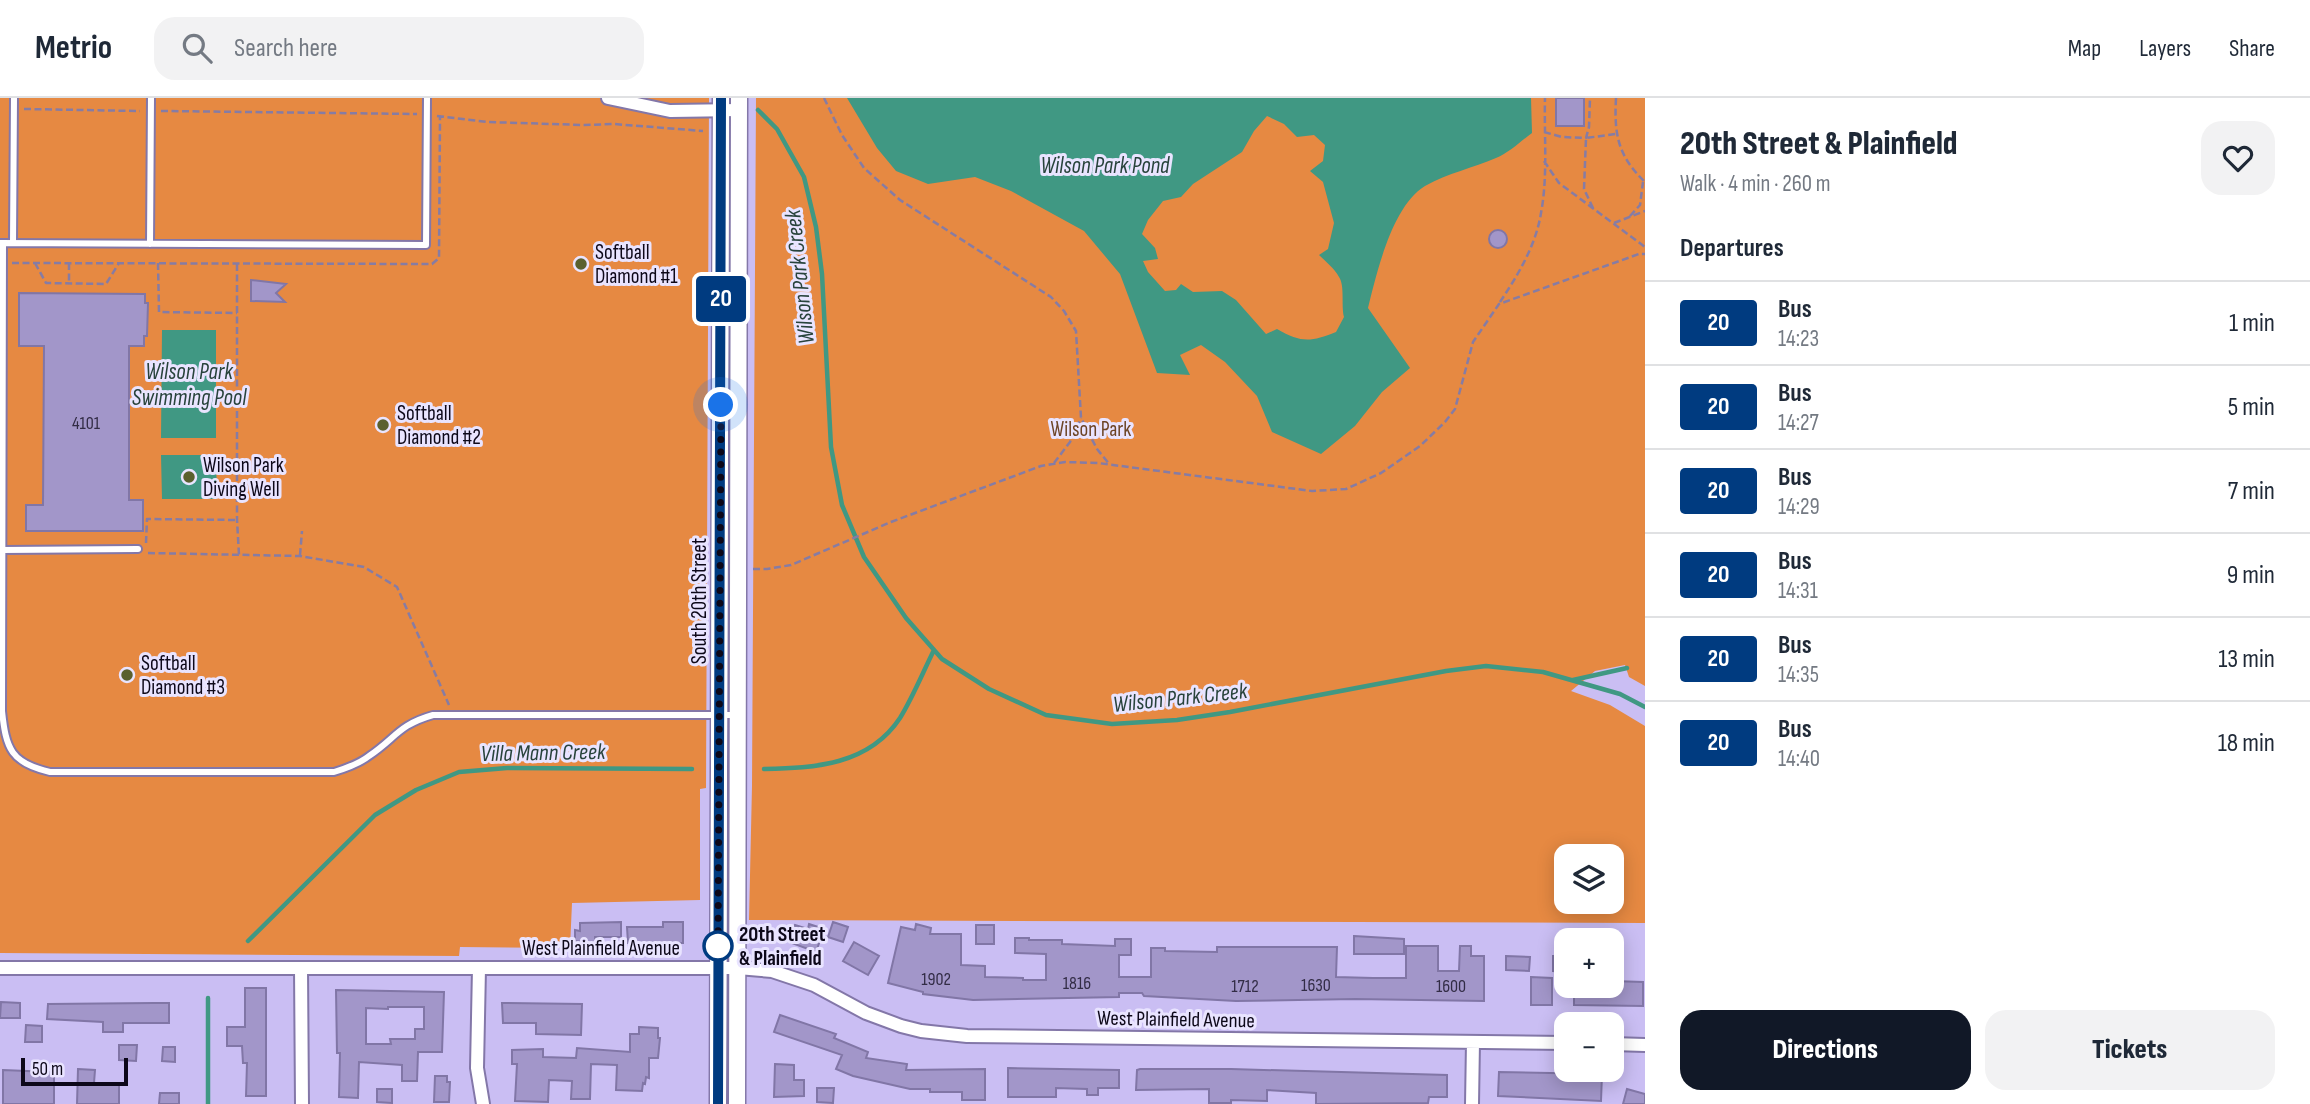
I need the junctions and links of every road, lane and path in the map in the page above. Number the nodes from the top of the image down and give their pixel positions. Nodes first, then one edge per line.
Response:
1 (14, 98) edge
2 (151, 98) edge
3 (427, 98) edge
4 (608, 98) edge
5 (824, 98) edge
6 (1545, 98) edge
7 (1590, 98) edge
8 (1616, 98) edge
9 (722, 104) edge
10 (739, 104) edge
11 (13, 109) junction
12 (150, 111) junction
13 (427, 115) junction
14 (703, 131) dead end
15 (1544, 132) junction
16 (1616, 134) junction
17 (1586, 138) junction
18 (1544, 161) junction
19 (1644, 181) edge
20 (1594, 208) junction
21 (1645, 211) edge
22 (1630, 216) junction
23 (1614, 223) junction
24 (1, 243) edge
25 (13, 243) junction
26 (150, 244) junction
27 (1645, 247) edge
28 (1645, 254) edge
29 (35, 262) dead end
30 (69, 263) dead end
31 (119, 263) dead end
32 (158, 263) dead end
33 (237, 263) dead end
34 (69, 284) junction
35 (1499, 304) junction
36 (237, 313) junction
37 (1081, 418) junction
38 (1052, 464) junction
39 (1110, 464) junction
40 (237, 520) junction
41 (302, 531) dead end
42 (138, 549) dead end
43 (2, 550) junction
44 (239, 555) junction
45 (300, 556) junction
46 (720, 565) junction
47 (738, 565) junction
48 (453, 715) junction
49 (720, 715) junction
50 (738, 715) junction
51 (718, 967) junction
52 (0, 968) edge
53 (301, 968) junction
54 (479, 968) junction
55 (738, 968) junction
56 (1473, 1042) junction
57 (1554, 1043) edge
58 (1624, 1044) edge
59 (1645, 1045) edge
60 (302, 1104) edge
61 (483, 1104) edge
62 (718, 1104) edge
63 (737, 1104) edge
64 (1472, 1104) edge

1 - 11 lane
2 - 12 lane
3 - 13 lane
4 - 9 street
5 - 37 path
6 - 15 path
7 - 17 path
8 - 16 path
9 - 10 street
9 - 46 street, South 20th Street
10 - 47 street, South 20th Street
11 - 12 path
11 - 25 lane
12 - 13 path
12 - 26 lane
13 - 14 path
13 - 26 lane
15 - 17 path
15 - 18 path
16 - 17 path
16 - 19 path
17 - 20 path
18 - 20 path
18 - 35 path
19 - 22 path
20 - 23 path
21 - 22 path
22 - 23 path
23 - 27 path
24 - 25 lane
24 - 43 lane
25 - 26 lane
28 - 35 path
29 - 34 path
30 - 34 path
31 - 34 path
32 - 36 path
33 - 36 path
35 - 39 path
36 - 40 path
37 - 38 path
37 - 39 path
38 - 39 path
38 - 47 path
40 - 44 path
40 - 44 path
41 - 45 path
42 - 43 lane
43 - 48 lane
44 - 45 path
45 - 48 path
46 - 47 lane
46 - 49 street, South 20th Street
47 - 50 street, South 20th Street
48 - 49 lane
49 - 50 lane
49 - 51 street, South 20th Street
50 - 55 street, South 20th Street
51 - 54 street, West Plainfield Avenue
51 - 55 street, West Plainfield Avenue
51 - 62 street, South 20th Street
52 - 53 street, West Plainfield Avenue
53 - 54 street, West Plainfield Avenue
53 - 60 street
54 - 61 street
55 - 56 street, West Plainfield Avenue
55 - 63 street, South 20th Street
56 - 57 street, West Plainfield Avenue
56 - 64 street
58 - 59 street

